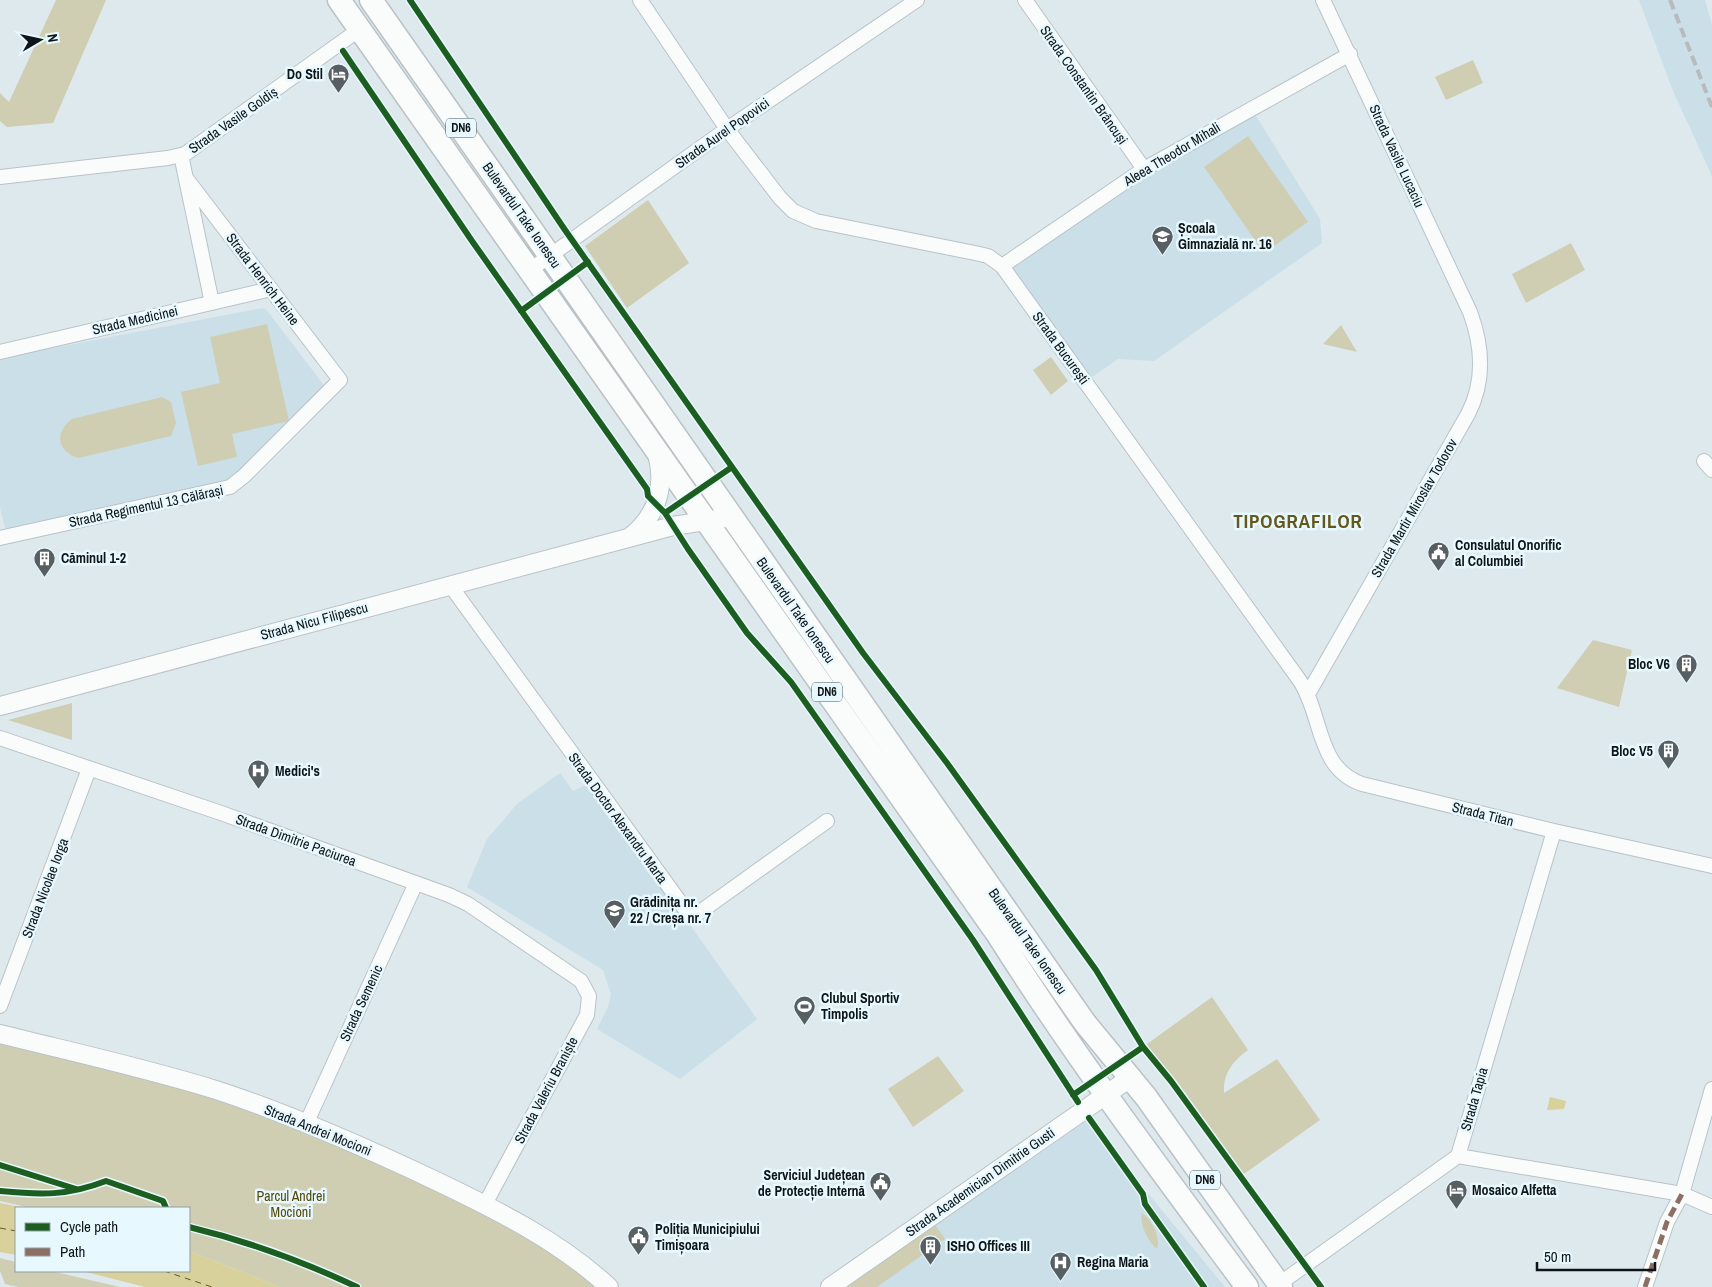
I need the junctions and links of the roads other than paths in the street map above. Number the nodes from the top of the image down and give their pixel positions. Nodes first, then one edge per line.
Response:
1 (339, 0) edge
2 (371, 0) edge
3 (640, 0) edge
4 (917, 0) edge
5 (1025, 0) edge
6 (1323, 0) edge
7 (360, 29) junction
8 (1350, 54) junction
9 (727, 129) junction
10 (181, 155) junction
11 (1144, 169) junction
12 (0, 177) edge
13 (186, 178) junction
14 (550, 255) junction
15 (1002, 266) junction
16 (530, 270) junction
17 (271, 289) junction
18 (212, 303) junction
19 (1470, 312) joint
20 (0, 352) edge
21 (340, 380) joint
22 (656, 448) junction
23 (731, 517) junction
24 (706, 521) junction
25 (0, 538) edge
26 (628, 538) junction
27 (450, 585) junction
28 (1308, 694) junction
29 (0, 706) edge
30 (0, 738) edge
31 (90, 769) junction
32 (827, 821) dead end
33 (1554, 831) junction
34 (1712, 866) edge
35 (416, 883) junction
36 (576, 976) joint
37 (0, 1006) edge
38 (0, 1034) edge
39 (1130, 1078) junction
40 (1712, 1089) edge
41 (1106, 1094) junction
42 (306, 1124) junction
43 (1458, 1156) junction
44 (1682, 1194) junction
45 (485, 1204) junction
46 (1712, 1207) edge
47 (1280, 1286) edge
48 (609, 1287) edge
49 (830, 1287) edge
50 (1247, 1287) edge
51 (1645, 1287) edge

1 - 7 main road, Bulevardul Take Ionescu / DN6
2 - 14 main road, Bulevardul Take Ionescu / DN6
3 - 9 street, Strada București
4 - 9 street, Strada Aurel Popovici
5 - 11 street, Strada Constantin Brâncuși
6 - 8 street, Strada Vasile Lucaciu
7 - 10 street, Strada Vasile Goldiș
7 - 16 main road, Bulevardul Take Ionescu / DN6
8 - 11 street, Aleea Theodor Mihali
8 - 19 street, Strada Vasile Lucaciu
9 - 14 street, Strada Aurel Popovici
9 - 15 street, Strada București
10 - 12 street, Strada Vasile Goldiș
10 - 13 street
11 - 15 street, Aleea Theodor Mihali
13 - 17 street, Strada Henrich Heine
13 - 18 street
14 - 16 street, Strada Aurel Popovici
14 - 23 main road, Bulevardul Take Ionescu / DN6
15 - 28 street, Strada București
16 - 22 main road, Bulevardul Take Ionescu / DN6
17 - 18 street, Strada Medicinei
17 - 21 street, Strada Henrich Heine
18 - 20 street, Strada Medicinei
19 - 28 street, Strada Martir Miroslav Todorov
21 - 25 street, Strada Regimentul 13 Călărași
22 - 24 main road, Bulevardul Take Ionescu / DN6
22 - 26 street, Strada Nicu Filipescu
23 - 24 street, Strada Nicu Filipescu
23 - 39 main road, Bulevardul Take Ionescu / DN6
24 - 26 street, Strada Nicu Filipescu
24 - 41 main road, Bulevardul Take Ionescu / DN6
26 - 27 street, Strada Nicu Filipescu
27 - 29 street, Strada Nicu Filipescu
27 - 32 street, Strada Doctor Alexandru Marta
28 - 33 street, Strada Titan
30 - 31 street, Strada Dimitrie Paciurea
31 - 35 street, Strada Dimitrie Paciurea
31 - 37 street, Strada Nicolae Iorga
33 - 34 street, Strada Titan
33 - 43 street, Strada Tapia
35 - 36 street, Strada Dimitrie Paciurea
35 - 42 street, Strada Semenic
36 - 45 street, Strada Valeriu Braniște
38 - 42 street, Strada Andrei Mocioni
39 - 41 street, Strada Academician Dimitrie Gusti
39 - 47 main road, Bulevardul Take Ionescu / DN6
40 - 44 street
41 - 49 street, Strada Academician Dimitrie Gusti
41 - 50 main road, Bulevardul Take Ionescu / DN6
42 - 45 street, Strada Andrei Mocioni
43 - 44 street
43 - 47 street
44 - 46 street
44 - 51 street
45 - 48 street, Strada Andrei Mocioni

